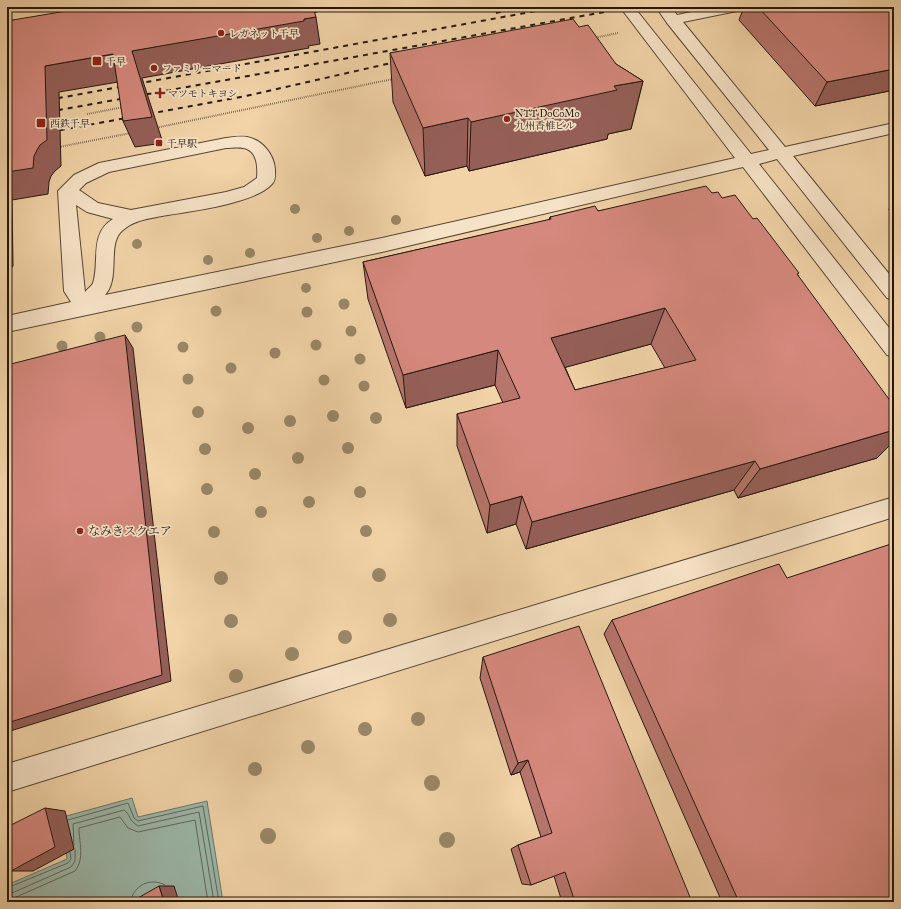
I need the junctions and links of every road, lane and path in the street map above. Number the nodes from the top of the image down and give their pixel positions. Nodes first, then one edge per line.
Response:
1 (627, 7) edge
2 (663, 7) edge
3 (737, 7) edge
4 (672, 20) junction
5 (642, 28) junction
6 (588, 40) edge
7 (393, 79) edge
8 (129, 106) edge
9 (87, 114) dead end
10 (894, 128) edge
11 (151, 129) edge
12 (136, 132) edge
13 (53, 148) dead end
14 (780, 153) junction
15 (746, 160) junction
16 (67, 191) junction
17 (131, 216) junction
18 (894, 293) edge
19 (83, 306) junction
20 (7, 324) edge
21 (894, 349) edge
22 (894, 506) edge
23 (7, 778) edge

1 - 5 street
2 - 4 street
3 - 4 street
4 - 14 street
5 - 6 path
5 - 15 street
7 - 11 path
8 - 9 path
10 - 14 street
12 - 13 path
14 - 15 street
14 - 18 street
15 - 19 street
15 - 21 street
16 - 17 street
16 - 17 street
16 - 19 street
17 - 19 street
19 - 20 street
22 - 23 street

